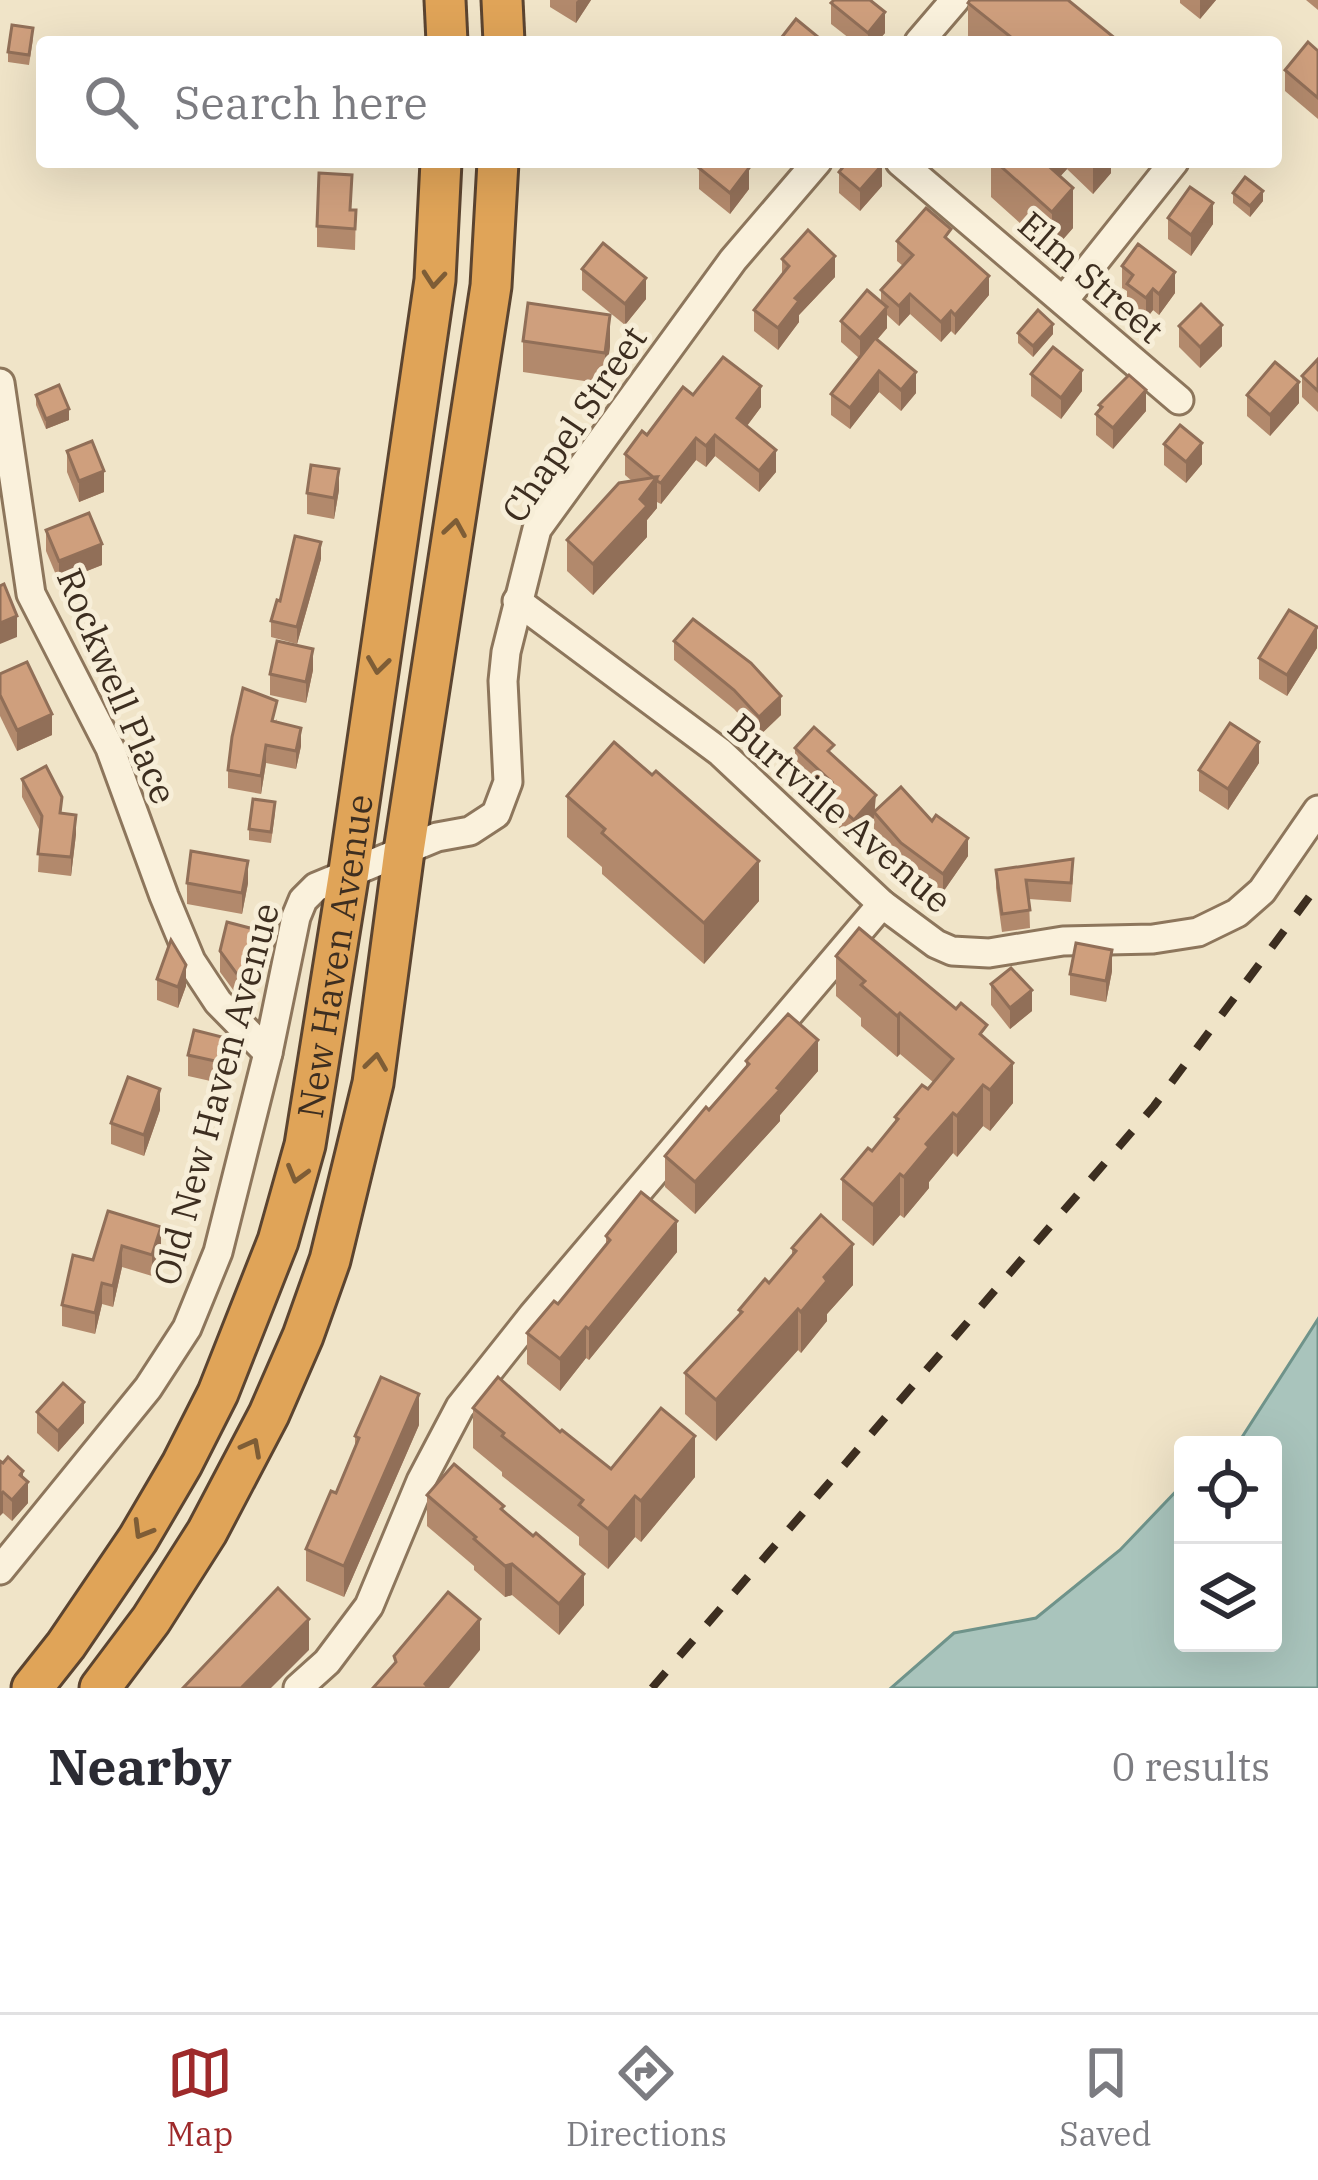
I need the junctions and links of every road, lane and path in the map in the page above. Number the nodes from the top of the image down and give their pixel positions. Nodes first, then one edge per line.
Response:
1 (445, 0) edge
2 (502, 0) edge
3 (955, 0) edge
4 (447, 36) edge
5 (504, 36) edge
6 (924, 36) edge
7 (441, 168) edge
8 (498, 168) edge
9 (812, 168) edge
10 (907, 168) edge
11 (1169, 168) edge
12 (1064, 300) junction
13 (0, 383) edge
14 (1179, 400) dead end
15 (518, 601) junction
16 (1318, 810) edge
17 (404, 851) junction
18 (350, 871) junction
19 (882, 904) junction
20 (268, 1053) junction
21 (0, 1570) edge
22 (32, 1688) edge
23 (100, 1688) edge
24 (298, 1688) edge

1 - 4 highway
2 - 5 highway
3 - 6 street
7 -> 18 highway, New Haven Avenue
17 -> 8 highway, New Haven Avenue
9 - 15 street, Chapel Street
10 - 12 street, Elm Street
11 - 12 street
12 - 14 street, Elm Street
13 - 20 street, Rockwell Place
15 - 17 street, Chapel Street
15 - 19 street, Burtville Avenue
16 - 19 street, Burtville Avenue
17 - 18 street, Old New Haven Avenue
23 -> 17 highway, New Haven Avenue
18 - 20 street, Old New Haven Avenue
18 -> 22 highway, New Haven Avenue
19 - 24 street
20 - 21 street, Old New Haven Avenue

